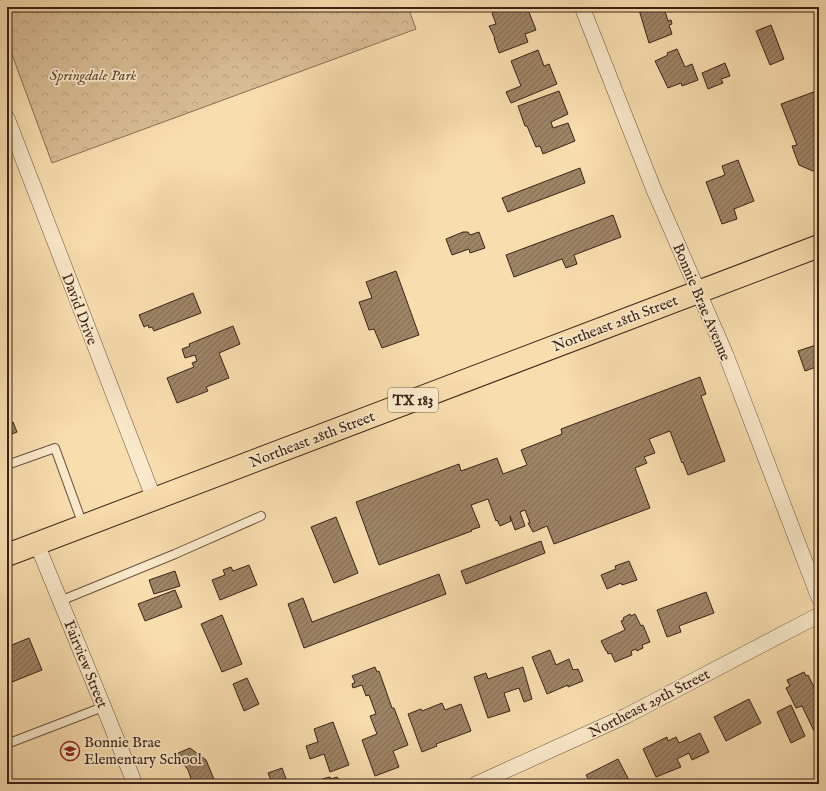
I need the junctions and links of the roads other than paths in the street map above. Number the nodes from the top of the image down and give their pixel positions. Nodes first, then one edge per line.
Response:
1 (582, 7) edge
2 (7, 118) edge
3 (819, 246) edge
4 (698, 292) junction
5 (7, 465) edge
6 (154, 499) junction
7 (261, 516) dead end
8 (83, 526) junction
9 (37, 544) junction
10 (7, 555) edge
11 (819, 598) edge
12 (60, 601) junction
13 (819, 615) edge
14 (103, 706) junction
15 (7, 741) edge
16 (135, 784) edge
17 (476, 784) edge

1 - 4 street, Bonnie Brae Avenue
2 - 6 street, David Drive
3 - 4 main road, Northeast 28th Street / TX 183
4 - 6 main road, Northeast 28th Street / TX 183
4 - 11 street, Bonnie Brae Avenue
5 - 8 lane
6 - 8 main road, Northeast 28th Street / TX 183
7 - 12 lane
8 - 9 main road, Northeast 28th Street / TX 183
9 - 10 main road, Northeast 28th Street / TX 183
9 - 12 street, Fairview Street
12 - 14 street, Fairview Street
13 - 17 street, Northeast 29th Street
14 - 15 lane
14 - 16 street, Fairview Street

